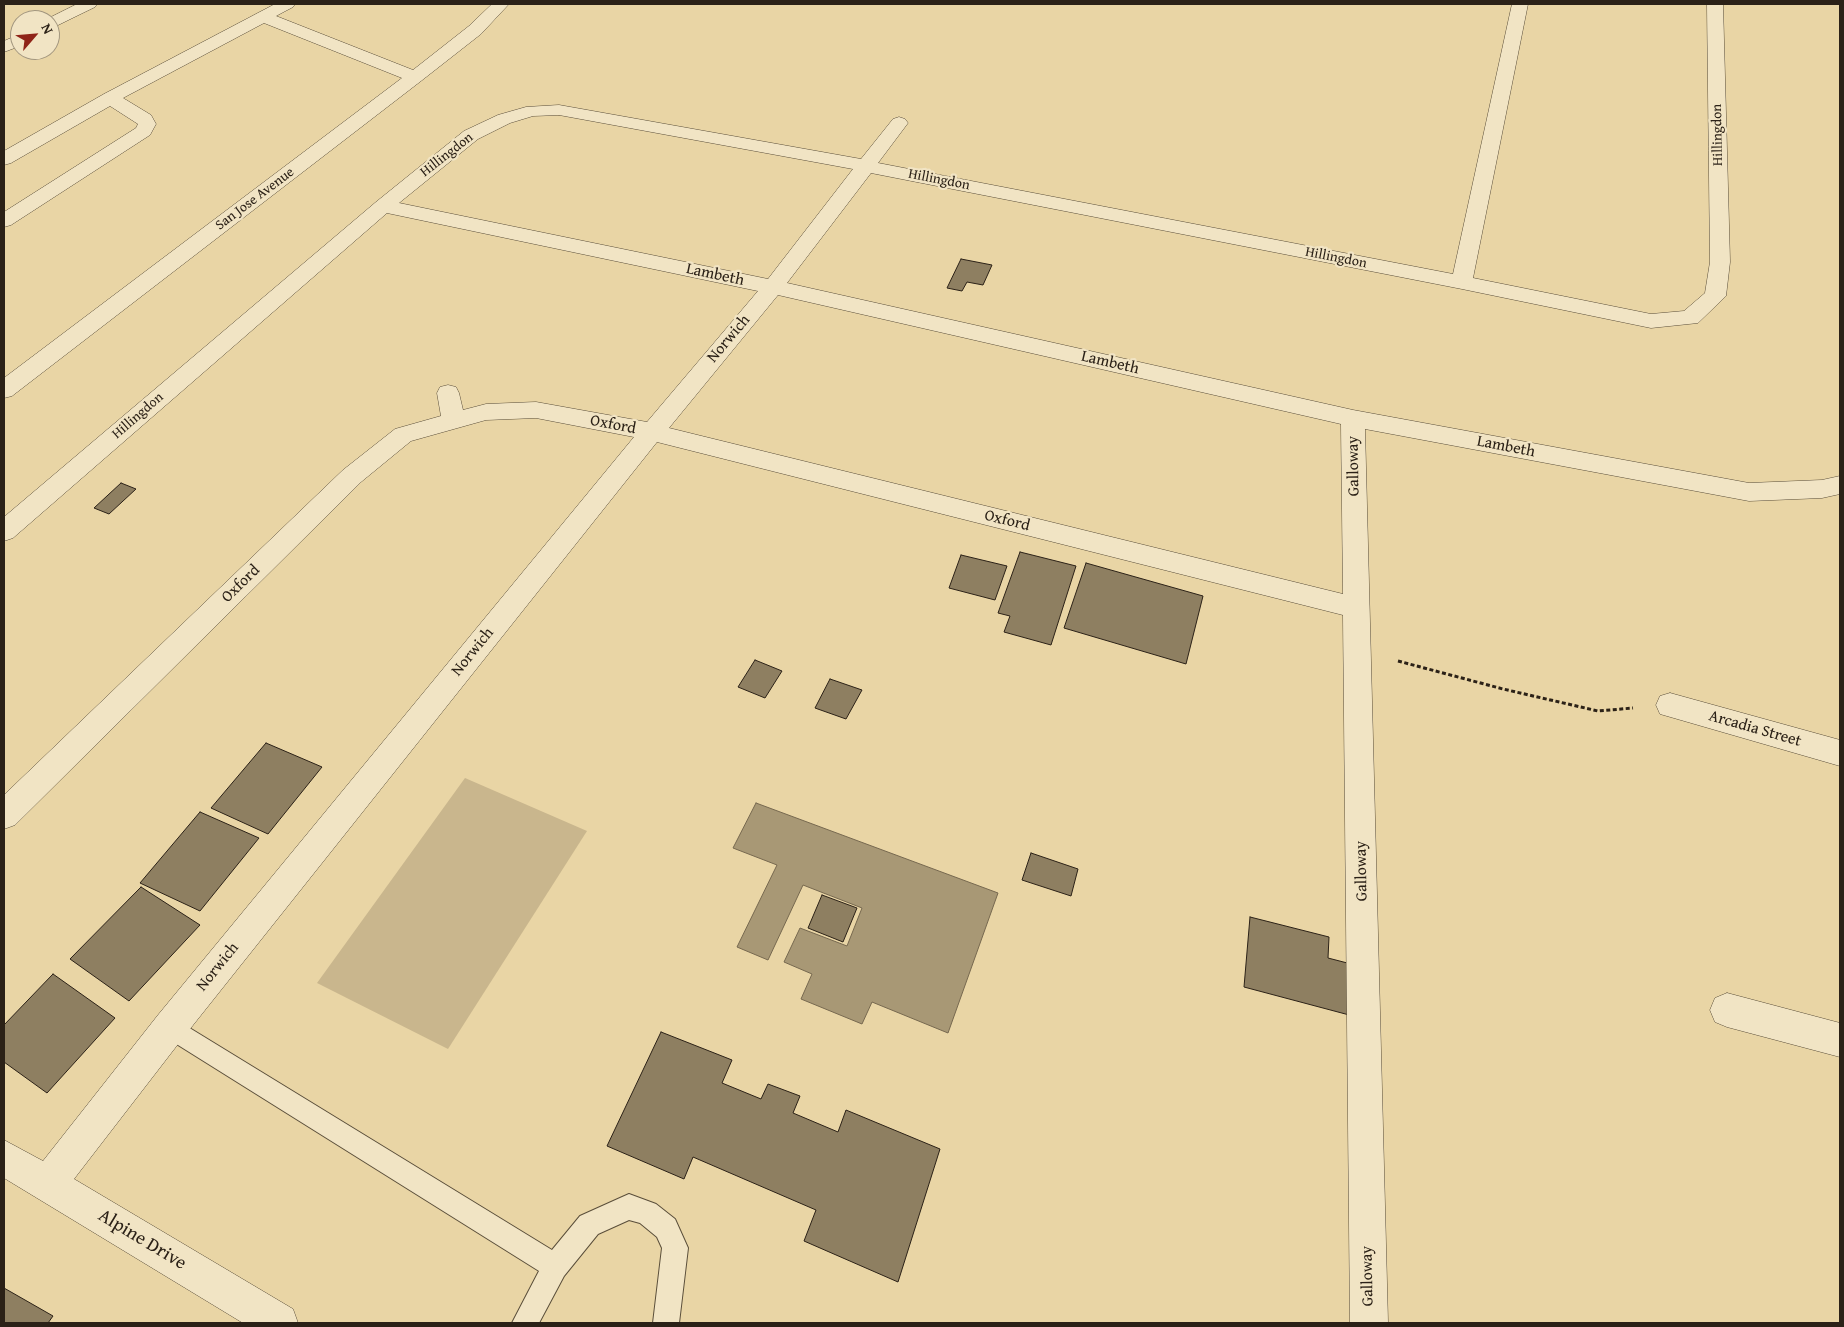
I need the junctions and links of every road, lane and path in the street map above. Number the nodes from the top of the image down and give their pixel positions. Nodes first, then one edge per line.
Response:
1 (90, 4) edge
2 (287, 4) edge
3 (501, 4) edge
4 (1520, 4) edge
5 (1715, 4) edge
6 (263, 17) junction
7 (60, 19) edge
8 (416, 77) junction
9 (110, 98) junction
10 (899, 123) dead end
11 (4, 158) edge
12 (866, 166) junction
13 (383, 206) junction
14 (4, 222) edge
15 (1462, 282) junction
16 (773, 287) junction
17 (4, 390) edge
18 (448, 393) dead end
19 (1353, 418) junction
20 (453, 420) junction
21 (652, 432) junction
22 (1840, 485) edge
23 (4, 531) edge
24 (1357, 608) junction
25 (1359, 650) junction
26 (1670, 706) joint
27 (1840, 753) edge
28 (4, 815) edge
29 (1727, 1010) dead end
30 (170, 1027) junction
31 (1840, 1040) edge
32 (4, 1158) edge
33 (48, 1183) junction
34 (555, 1267) junction
35 (279, 1323) edge
36 (525, 1323) edge
37 (666, 1323) edge
38 (1369, 1323) edge

1 - 7 street
2 - 6 street
3 - 8 street, San Jose Avenue
4 - 15 street
5 - 15 street, Hillingdon
6 - 8 street
6 - 9 street
8 - 17 street, San Jose Avenue
9 - 11 street
9 - 14 street
10 - 12 street, Norwich
12 - 13 street, Hillingdon
12 - 15 street, Hillingdon
12 - 16 street, Norwich
13 - 16 street, Lambeth
13 - 23 street, Hillingdon
16 - 19 street, Lambeth
16 - 21 street, Norwich
18 - 20 street
19 - 22 street, Lambeth
19 - 24 street, Galloway
20 - 21 street, Oxford
20 - 28 street, Oxford
21 - 24 street, Oxford
21 - 30 street, Norwich
24 - 25 street, Galloway
25 - 26 path
25 - 38 street, Galloway
26 - 27 street, Arcadia Street
29 - 31 street
30 - 33 street, Norwich
30 - 34 lane
32 - 33 street, Alpine Drive
33 - 35 street, Alpine Drive
34 - 36 lane
34 - 37 lane

